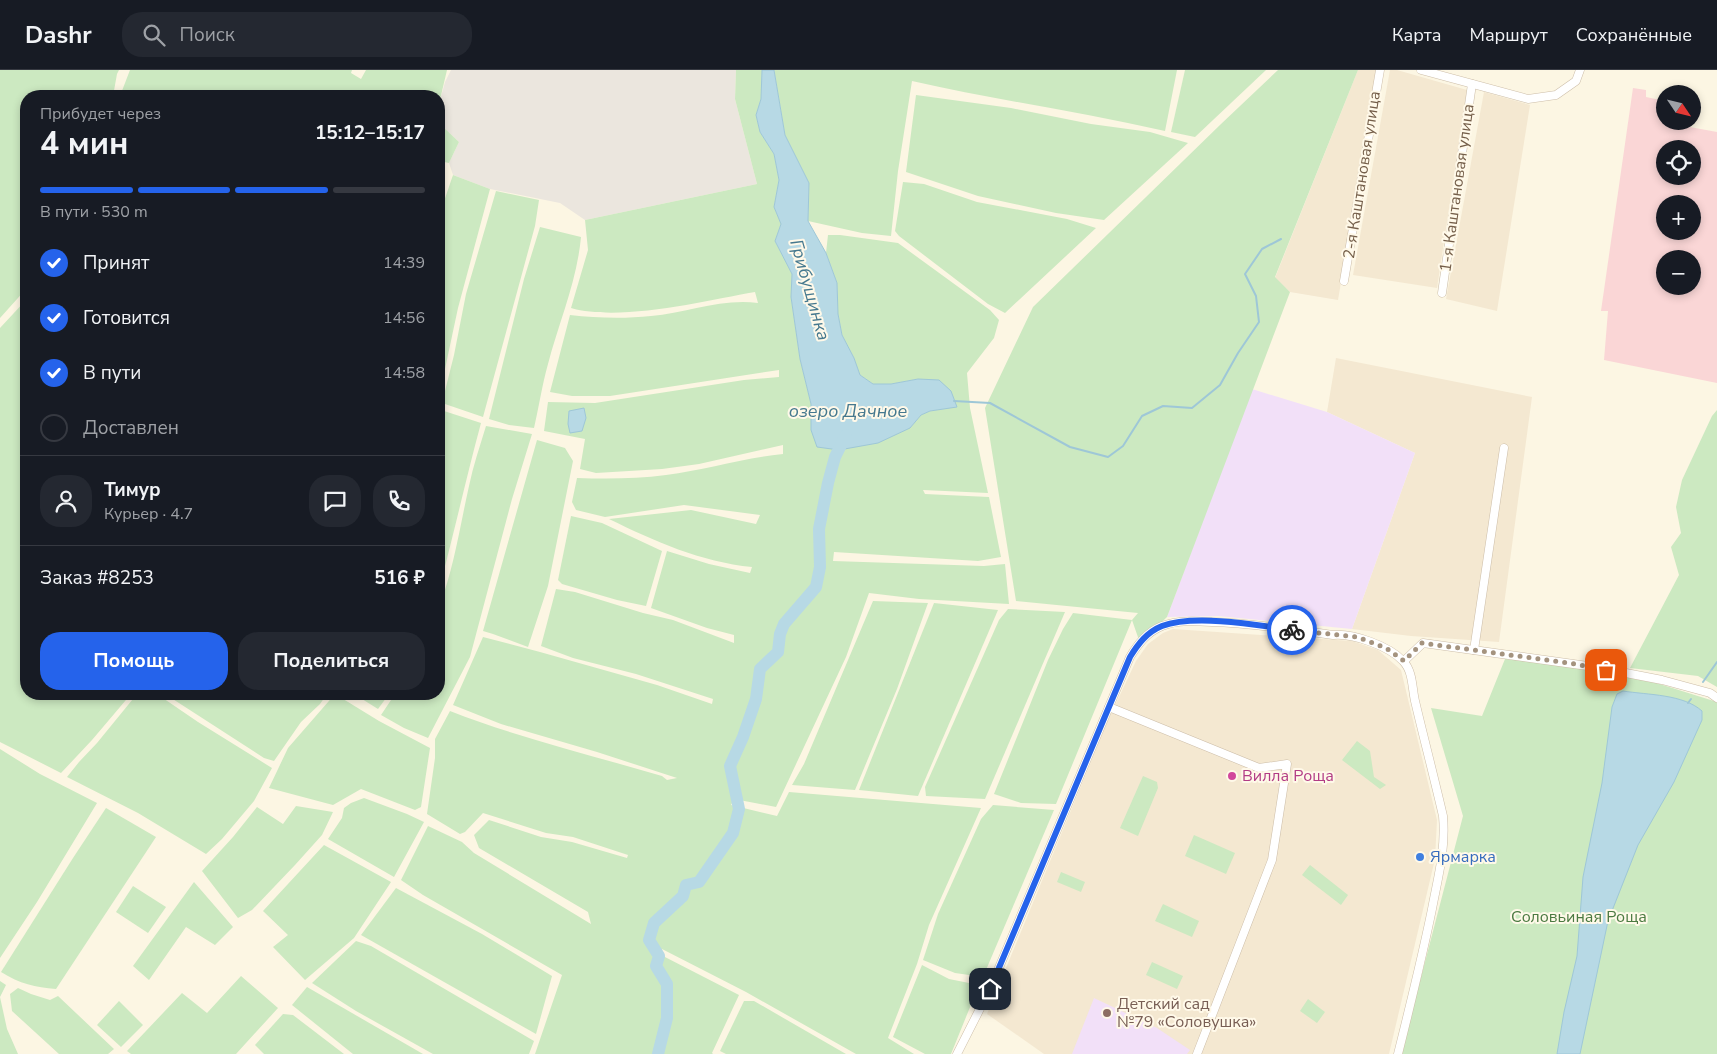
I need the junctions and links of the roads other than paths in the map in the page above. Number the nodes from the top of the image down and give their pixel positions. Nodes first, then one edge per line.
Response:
1 (1380, 70) edge
2 (1421, 70) edge
3 (1580, 70) edge
4 (1472, 84) junction
5 (1344, 280) dead end
6 (1442, 293) dead end
7 (1504, 448) dead end
8 (1474, 650) junction
9 (1404, 661) junction
10 (1717, 698) edge
11 (1109, 708) junction
12 (957, 1054) edge
13 (1197, 1054) edge
14 (1398, 1054) edge

1 - 5 street, 2-я Каштановая улица
2 - 4 street
3 - 4 street
4 - 6 street, 1-я Каштановая улица
7 - 8 street
8 - 9 street
8 - 10 street
9 - 11 street
9 - 14 street
11 - 12 street
11 - 13 street

